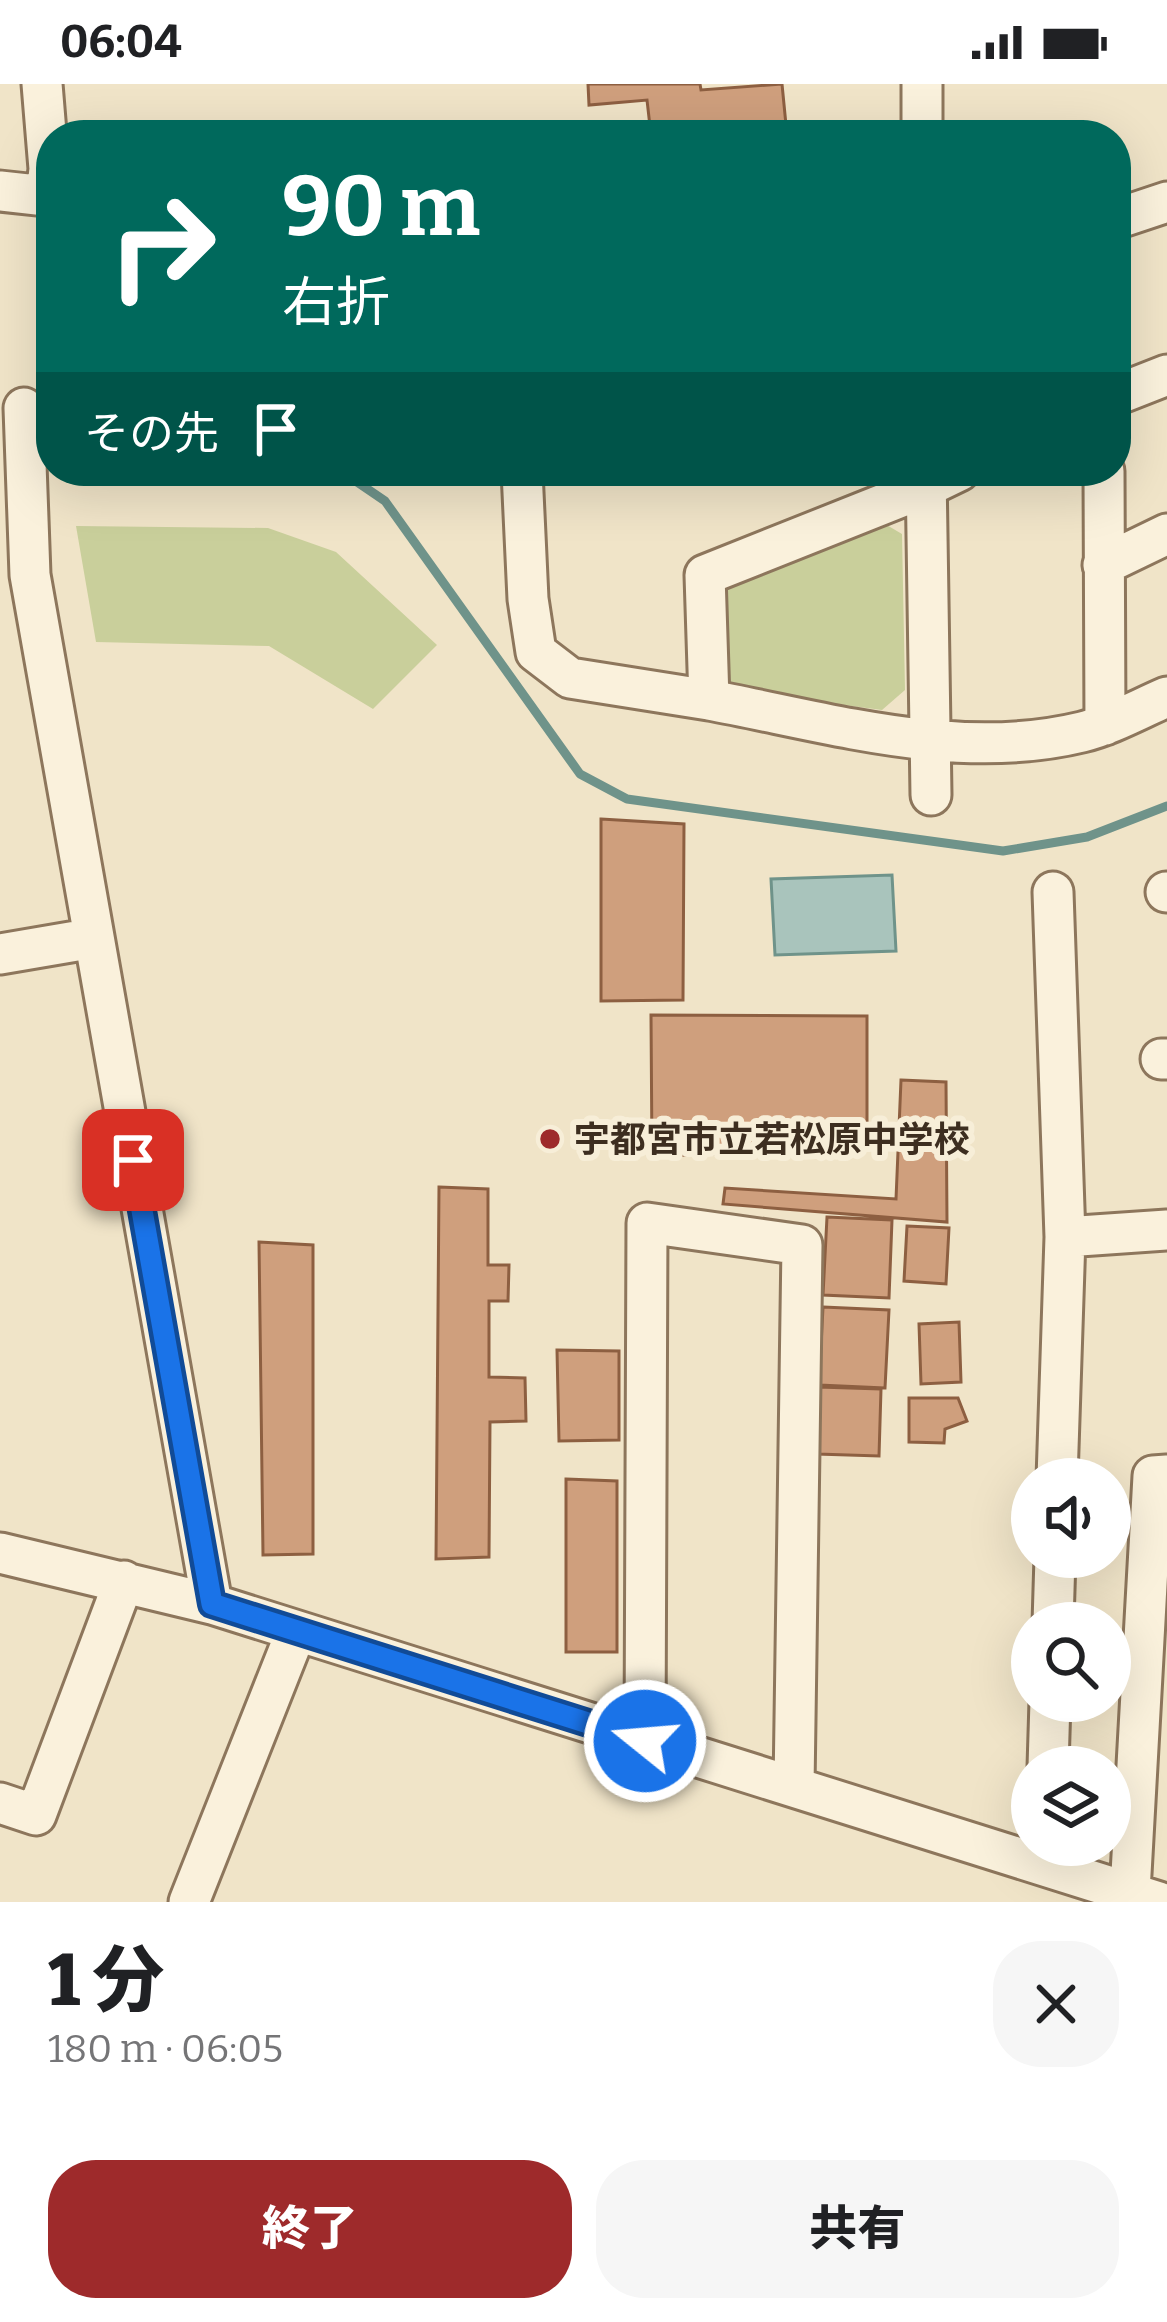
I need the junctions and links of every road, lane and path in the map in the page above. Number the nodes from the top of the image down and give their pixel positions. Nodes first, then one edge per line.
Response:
1 (42, 84) edge
2 (922, 84) edge
3 (45, 120) edge
4 (922, 120) edge
5 (0, 191) edge
6 (36, 195) edge
7 (1167, 202) edge
8 (1131, 214) edge
9 (1167, 375) edge
10 (1131, 389) edge
11 (25, 408) edge
12 (522, 486) edge
13 (914, 486) edge
14 (937, 486) edge
15 (1104, 486) edge
16 (1167, 534) edge
17 (1103, 565) junction
18 (1167, 697) edge
19 (709, 700) junction
20 (1105, 725) junction
21 (930, 741) junction
22 (931, 795) dead end
23 (1053, 892) dead end
24 (94, 938) junction
25 (0, 955) edge
26 (1167, 1230) edge
27 (1065, 1237) junction
28 (1059, 1458) edge
29 (1167, 1475) edge
30 (0, 1552) edge
31 (124, 1581) junction
32 (212, 1604) junction
33 (296, 1633) junction
34 (645, 1741) junction
35 (794, 1787) junction
36 (0, 1804) edge
37 (1011, 1846) edge
38 (1072, 1866) edge
39 (1144, 1897) edge
40 (189, 1902) edge

1 - 3 street
2 - 4 street
5 - 6 street
7 - 8 street
9 - 10 street
11 - 24 street
12 - 19 street
13 - 19 street
14 - 21 street
15 - 17 street
16 - 17 street
17 - 20 street
18 - 20 street
19 - 21 street
20 - 21 street
21 - 22 street
23 - 27 street
24 - 25 street
24 - 32 street
26 - 27 street
27 - 28 street
29 - 39 street
30 - 31 street
31 - 32 street
31 - 36 street
32 - 33 street
33 - 34 street
33 - 40 street
34 - 35 street
34 - 35 street
35 - 37 street
38 - 39 street

